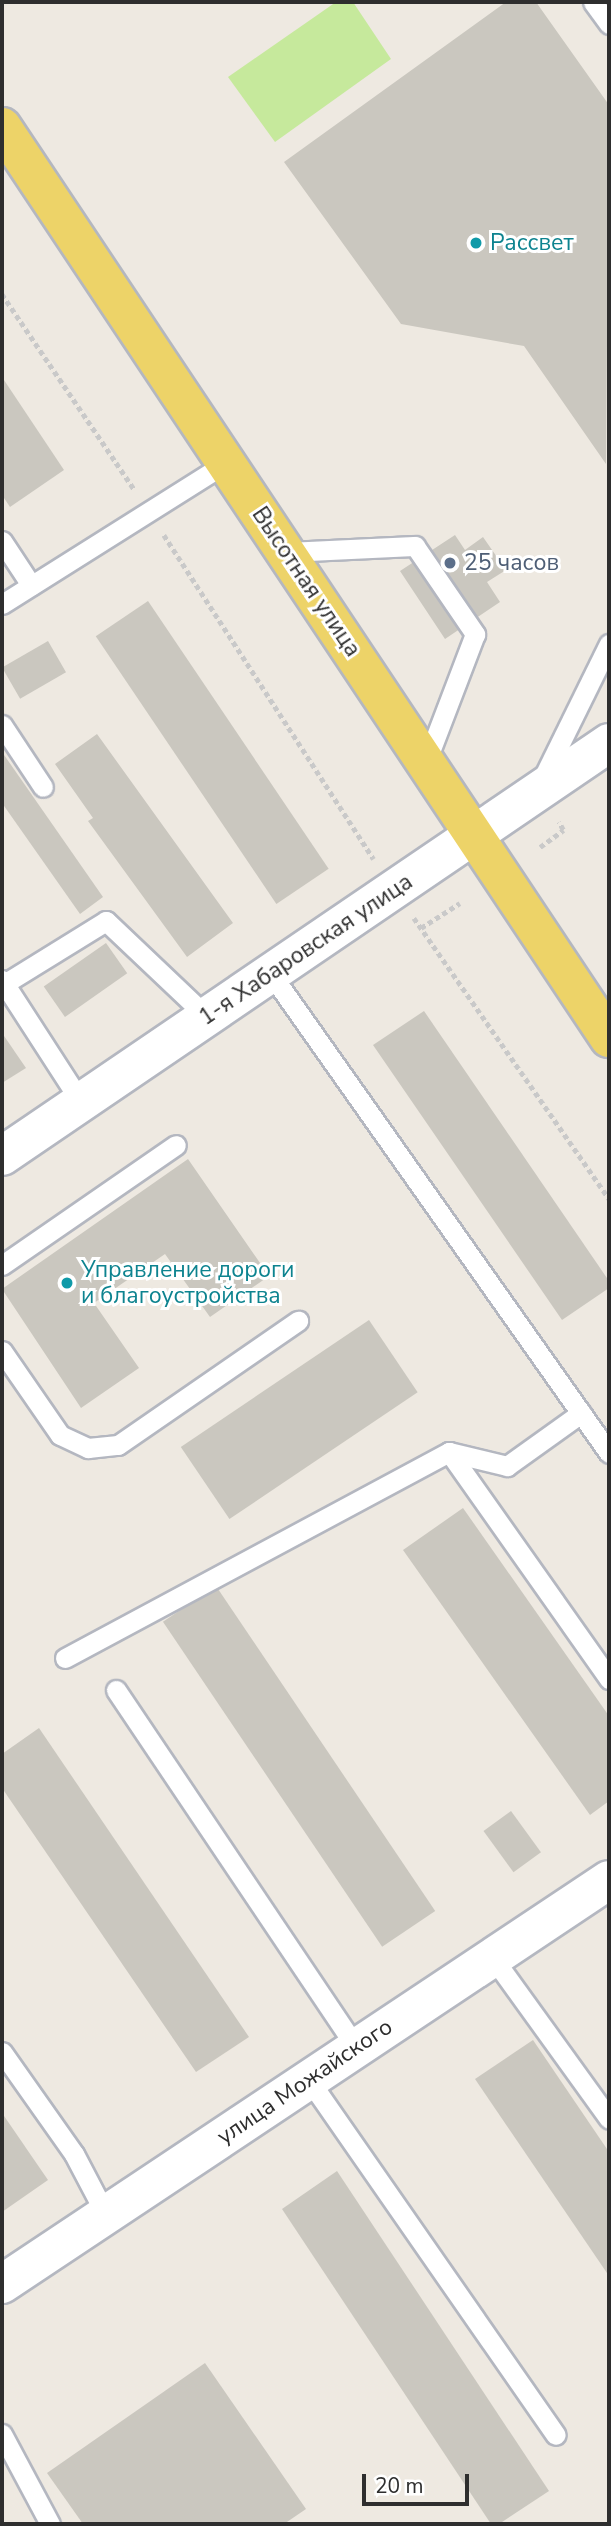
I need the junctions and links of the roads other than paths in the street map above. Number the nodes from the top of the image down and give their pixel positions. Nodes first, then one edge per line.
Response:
1 (593, 2) edge
2 (609, 24) edge
3 (2, 127) edge
4 (226, 463) junction
5 (2, 541) edge
6 (286, 552) junction
7 (31, 585) junction
8 (2, 604) edge
9 (609, 644) edge
10 (2, 725) edge
11 (609, 743) edge
12 (426, 762) junction
13 (43, 787) dead end
14 (546, 802) junction
15 (475, 836) junction
16 (271, 974) junction
17 (3, 982) edge
18 (207, 1017) junction
19 (609, 1038) edge
20 (81, 1102) junction
21 (177, 1145) dead end
22 (2, 1156) edge
23 (2, 1265) edge
24 (298, 1321) dead end
25 (2, 1350) edge
26 (581, 1413) junction
27 (449, 1452) junction
28 (609, 1453) edge
29 (65, 1658) dead end
30 (609, 1679) edge
31 (116, 1690) dead end
32 (609, 1880) edge
33 (493, 1958) junction
34 (357, 2048) junction
35 (2, 2052) edge
36 (309, 2080) junction
37 (607, 2112) edge
38 (106, 2215) junction
39 (2, 2284) edge
40 (2, 2434) edge
41 (556, 2435) dead end
42 (50, 2524) edge

1 - 2 lane
3 - 4 main road, Высотная улица
4 - 6 main road, Высотная улица
4 - 7 lane
5 - 7 lane
6 - 12 main road, Высотная улица
6 - 12 lane
7 - 8 lane
9 - 14 lane
10 - 13 lane
11 - 14 street, 1-я Хабаровская улица
12 - 15 main road, Высотная улица
14 - 15 street, 1-я Хабаровская улица
15 - 16 street, 1-я Хабаровская улица
15 - 19 main road, Высотная улица
16 - 18 street, 1-я Хабаровская улица
16 - 26 lane
17 - 18 lane
17 - 20 lane
18 - 20 street, 1-я Хабаровская улица
20 - 22 street, 1-я Хабаровская улица
21 - 23 lane
24 - 25 lane
26 - 27 lane
26 - 28 lane
27 - 29 lane
27 - 30 lane
31 - 34 lane
32 - 33 street, улица Можайского
33 - 34 street, улица Можайского
33 - 37 lane
34 - 36 street, улица Можайского
35 - 38 lane
36 - 38 street, улица Можайского
36 - 41 lane
38 - 39 street, улица Можайского
40 - 42 lane

